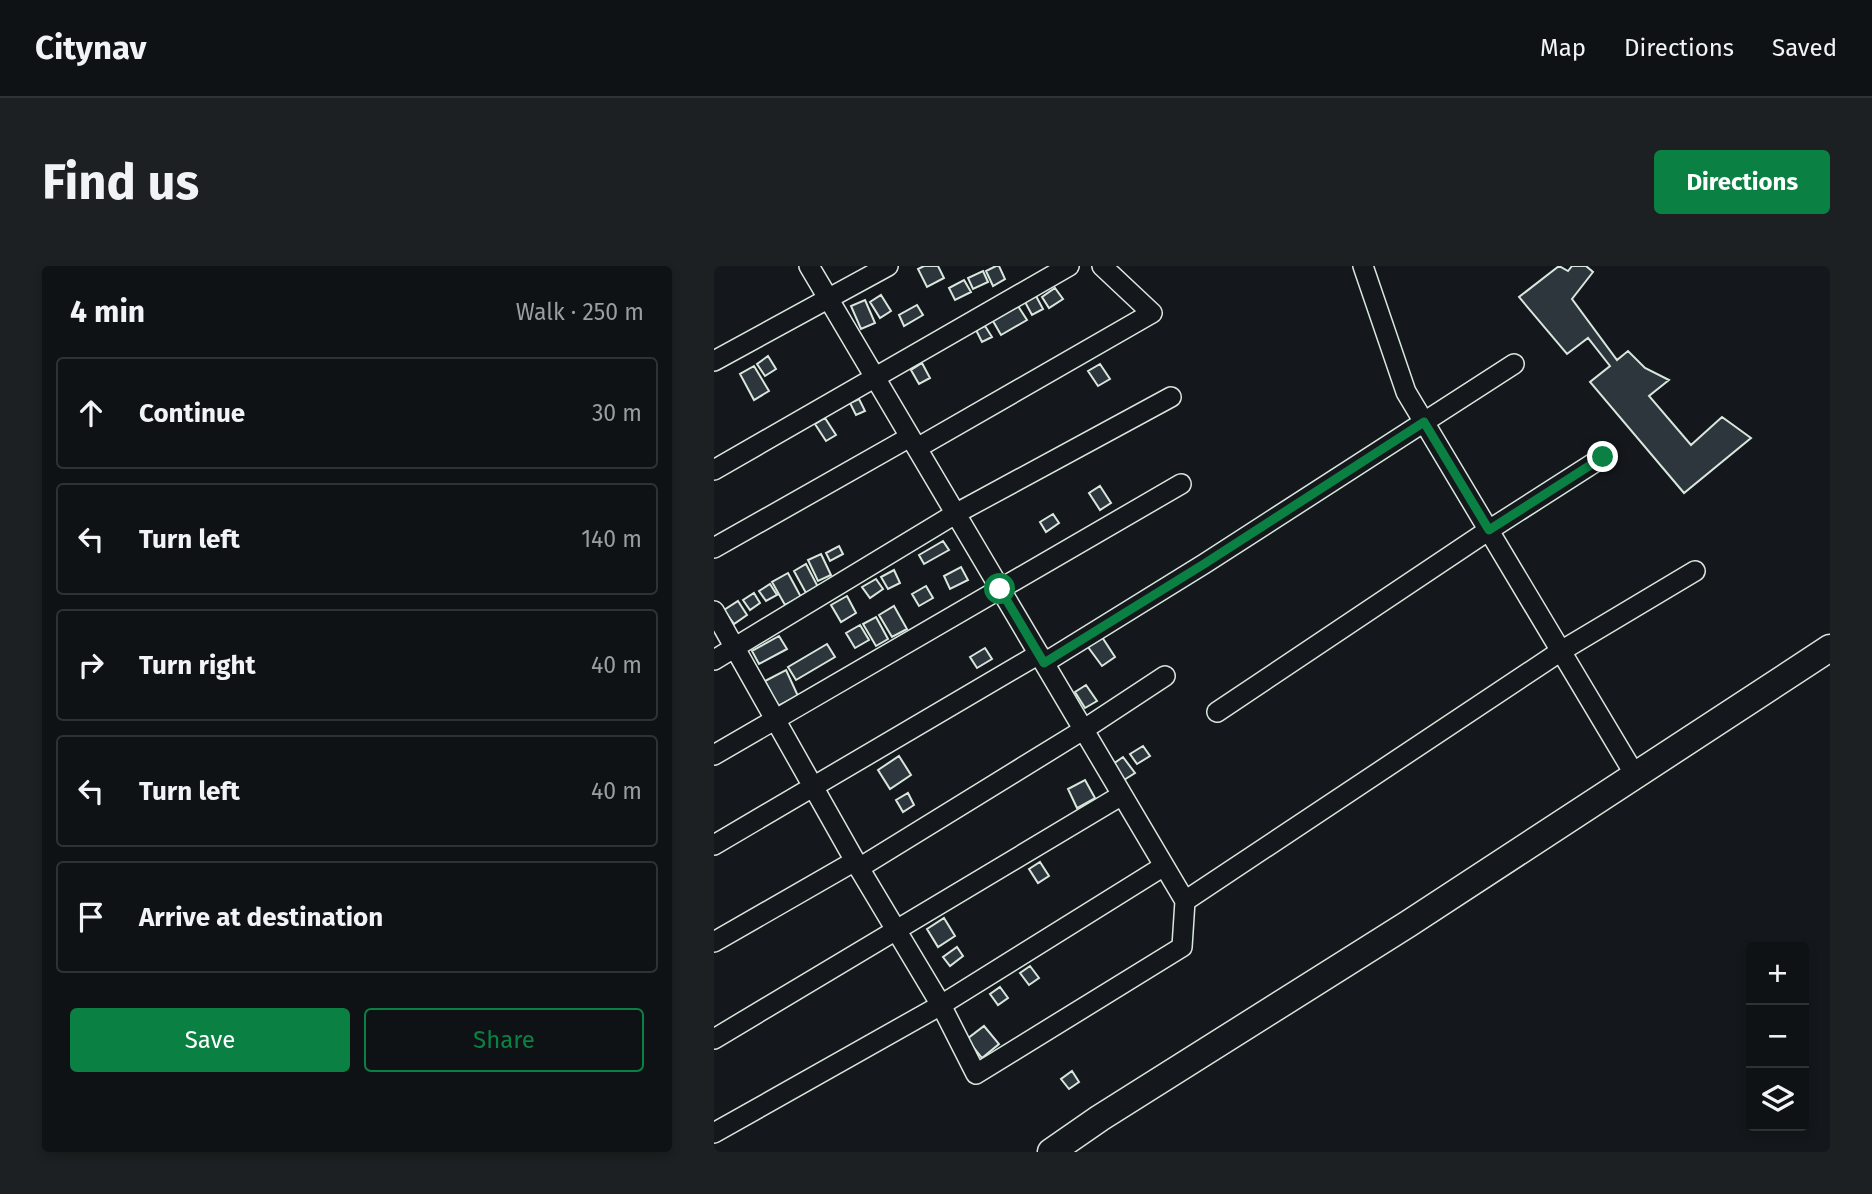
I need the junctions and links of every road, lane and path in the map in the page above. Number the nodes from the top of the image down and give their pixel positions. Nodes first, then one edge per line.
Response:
1 (809, 266) edge
2 (888, 266) edge
3 (1069, 266) edge
4 (1102, 266) edge
5 (1363, 266) edge
6 (828, 298) junction
7 (714, 361) edge
8 (1514, 364) dead end
9 (874, 377) junction
10 (1171, 397) dead end
11 (1424, 422) junction
12 (913, 443) junction
13 (1603, 457) dead end
14 (714, 470) edge
15 (1181, 484) dead end
16 (955, 514) junction
17 (1489, 530) junction
18 (714, 548) edge
19 (1695, 571) dead end
20 (1000, 589) junction
21 (714, 611) edge
22 (734, 647) junction
23 (1830, 648) edge
24 (1561, 651) junction
25 (1041, 659) junction
26 (714, 660) edge
27 (1164, 676) dead end
28 (1217, 712) dead end
29 (775, 720) junction
30 (1083, 730) junction
31 (714, 755) edge
32 (1635, 775) junction
33 (813, 787) junction
34 (1122, 795) junction
35 (714, 845) edge
36 (857, 864) junction
37 (1164, 866) junction
38 (1185, 901) junction
39 (897, 931) junction
40 (714, 942) edge
41 (941, 1005) junction
42 (714, 1039) edge
43 (714, 1133) edge
44 (1051, 1152) edge

1 - 6 street
2 - 6 street
3 - 9 street
4 - 12 street
5 - 11 street
6 - 7 street
6 - 9 street
8 - 11 street
9 - 12 street
9 - 14 street
10 - 16 street
11 - 17 street
11 - 25 street
12 - 16 street
12 - 18 street
13 - 17 street
15 - 20 street
16 - 20 street
16 - 22 street
17 - 24 street
17 - 28 street
19 - 24 street
20 - 25 street
20 - 29 street
21 - 22 street
22 - 26 street
22 - 29 street
23 - 32 main road
24 - 32 street
24 - 38 street
25 - 30 street
25 - 33 street
27 - 30 street
29 - 31 street
29 - 33 street
30 - 34 street
30 - 36 street
32 - 44 main road
33 - 35 street
33 - 36 street
34 - 37 street
34 - 39 street
36 - 39 street
36 - 40 street
37 - 38 street
37 - 41 street
38 - 41 street
39 - 41 street
39 - 42 street
41 - 43 street

